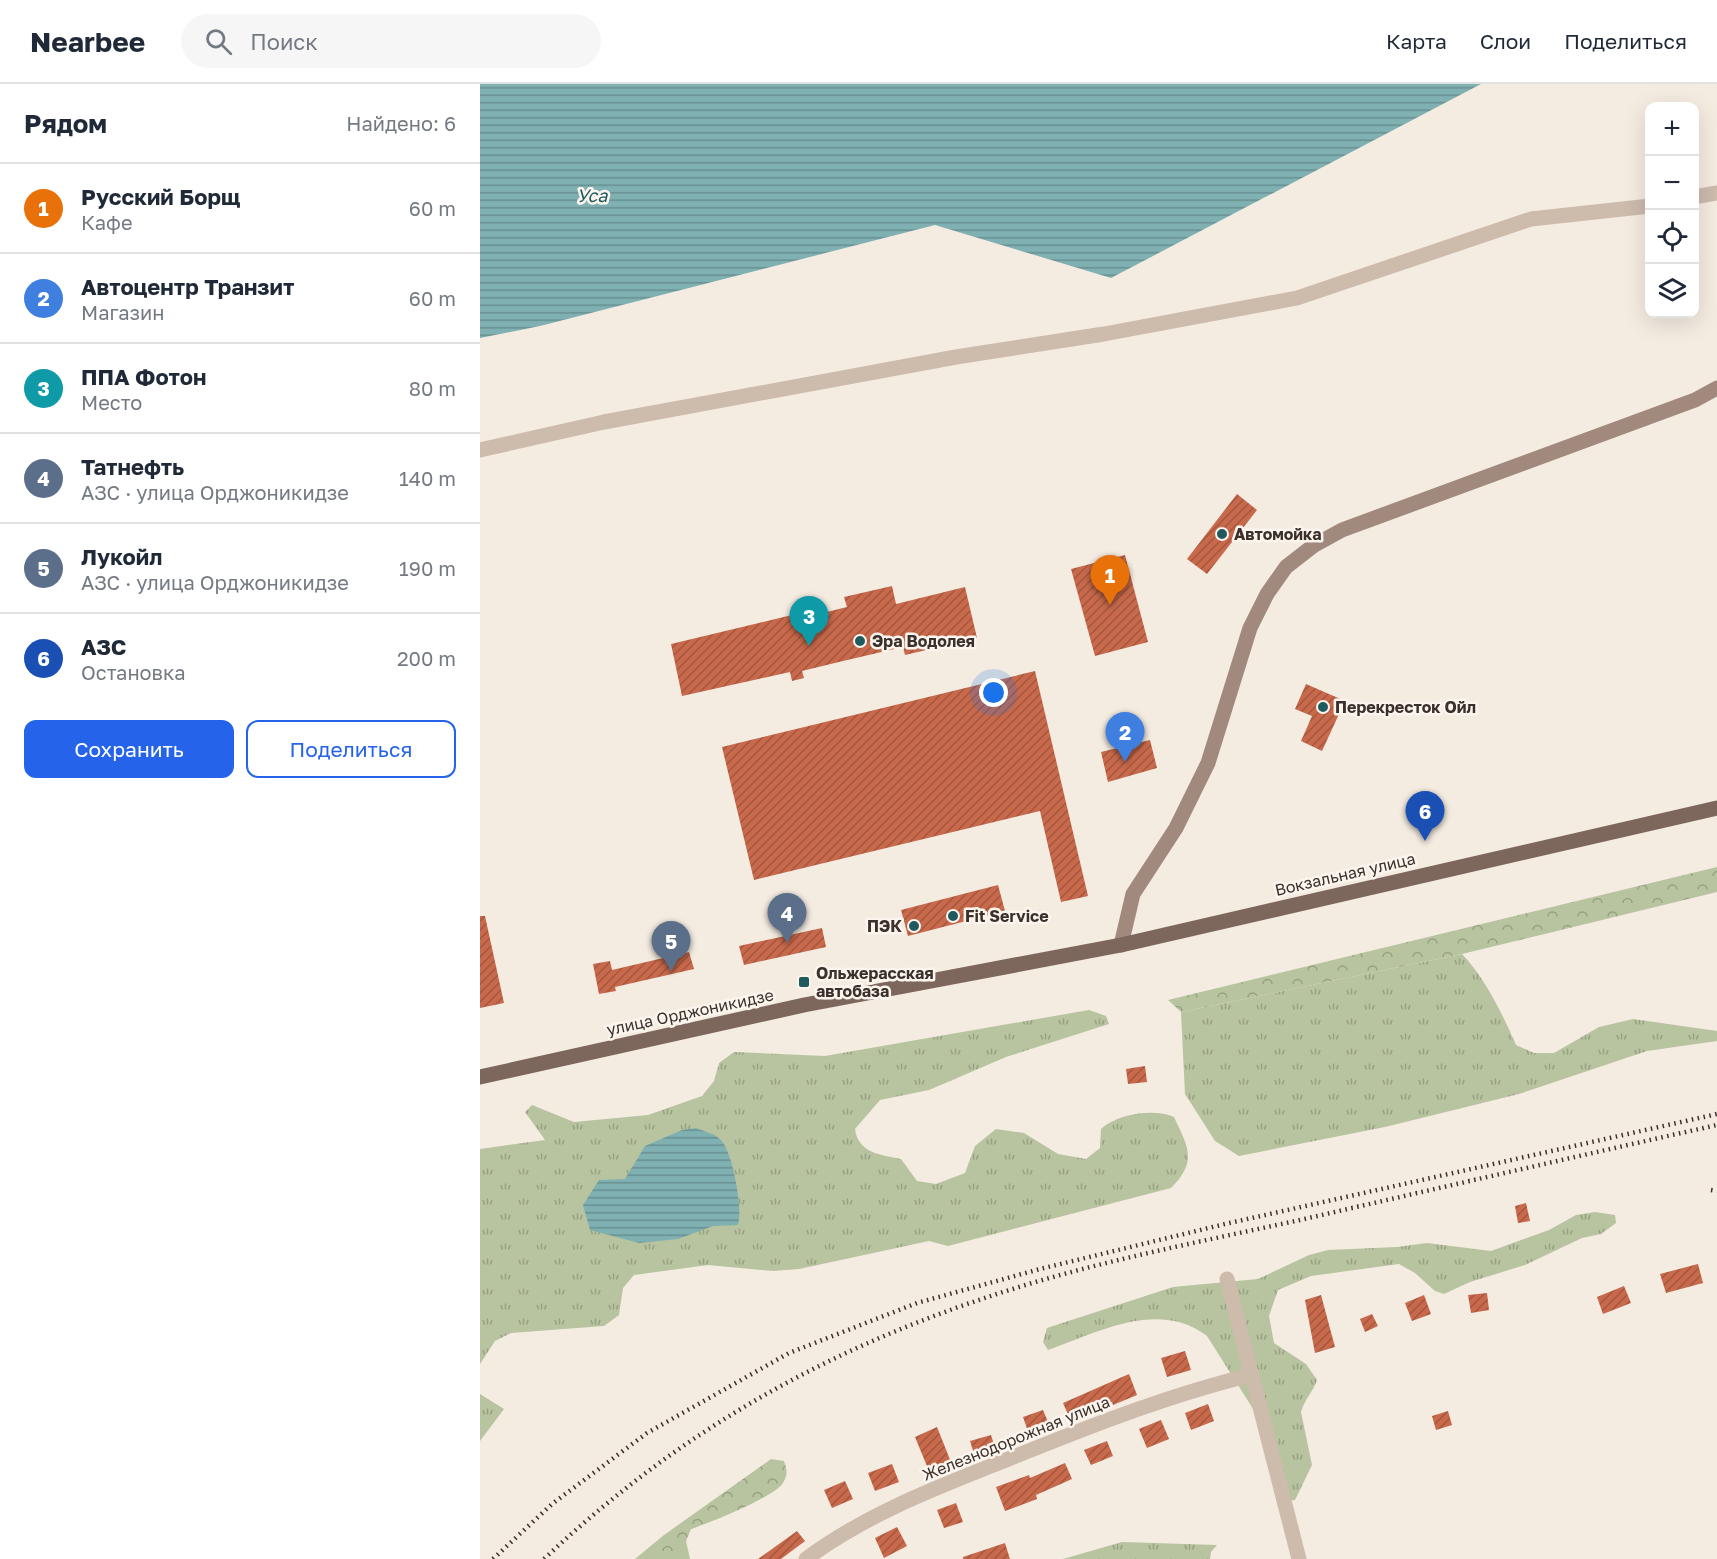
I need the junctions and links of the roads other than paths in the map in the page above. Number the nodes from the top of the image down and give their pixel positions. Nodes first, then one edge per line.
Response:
1 (1717, 194) edge
2 (1699, 196) edge
3 (1645, 207) edge
4 (1717, 388) edge
5 (480, 450) edge
6 (1717, 808) edge
7 (1121, 945) junction
8 (480, 1077) edge
9 (1227, 1279) dead end
10 (1251, 1375) junction
11 (806, 1559) edge
12 (1299, 1559) edge

1 - 2 street
3 - 5 street
4 - 7 street
6 - 7 main road, Вокзальная улица
7 - 8 main road, улица Орджоникидзе
9 - 10 street
10 - 11 street, Железнодорожная улица
10 - 12 street

